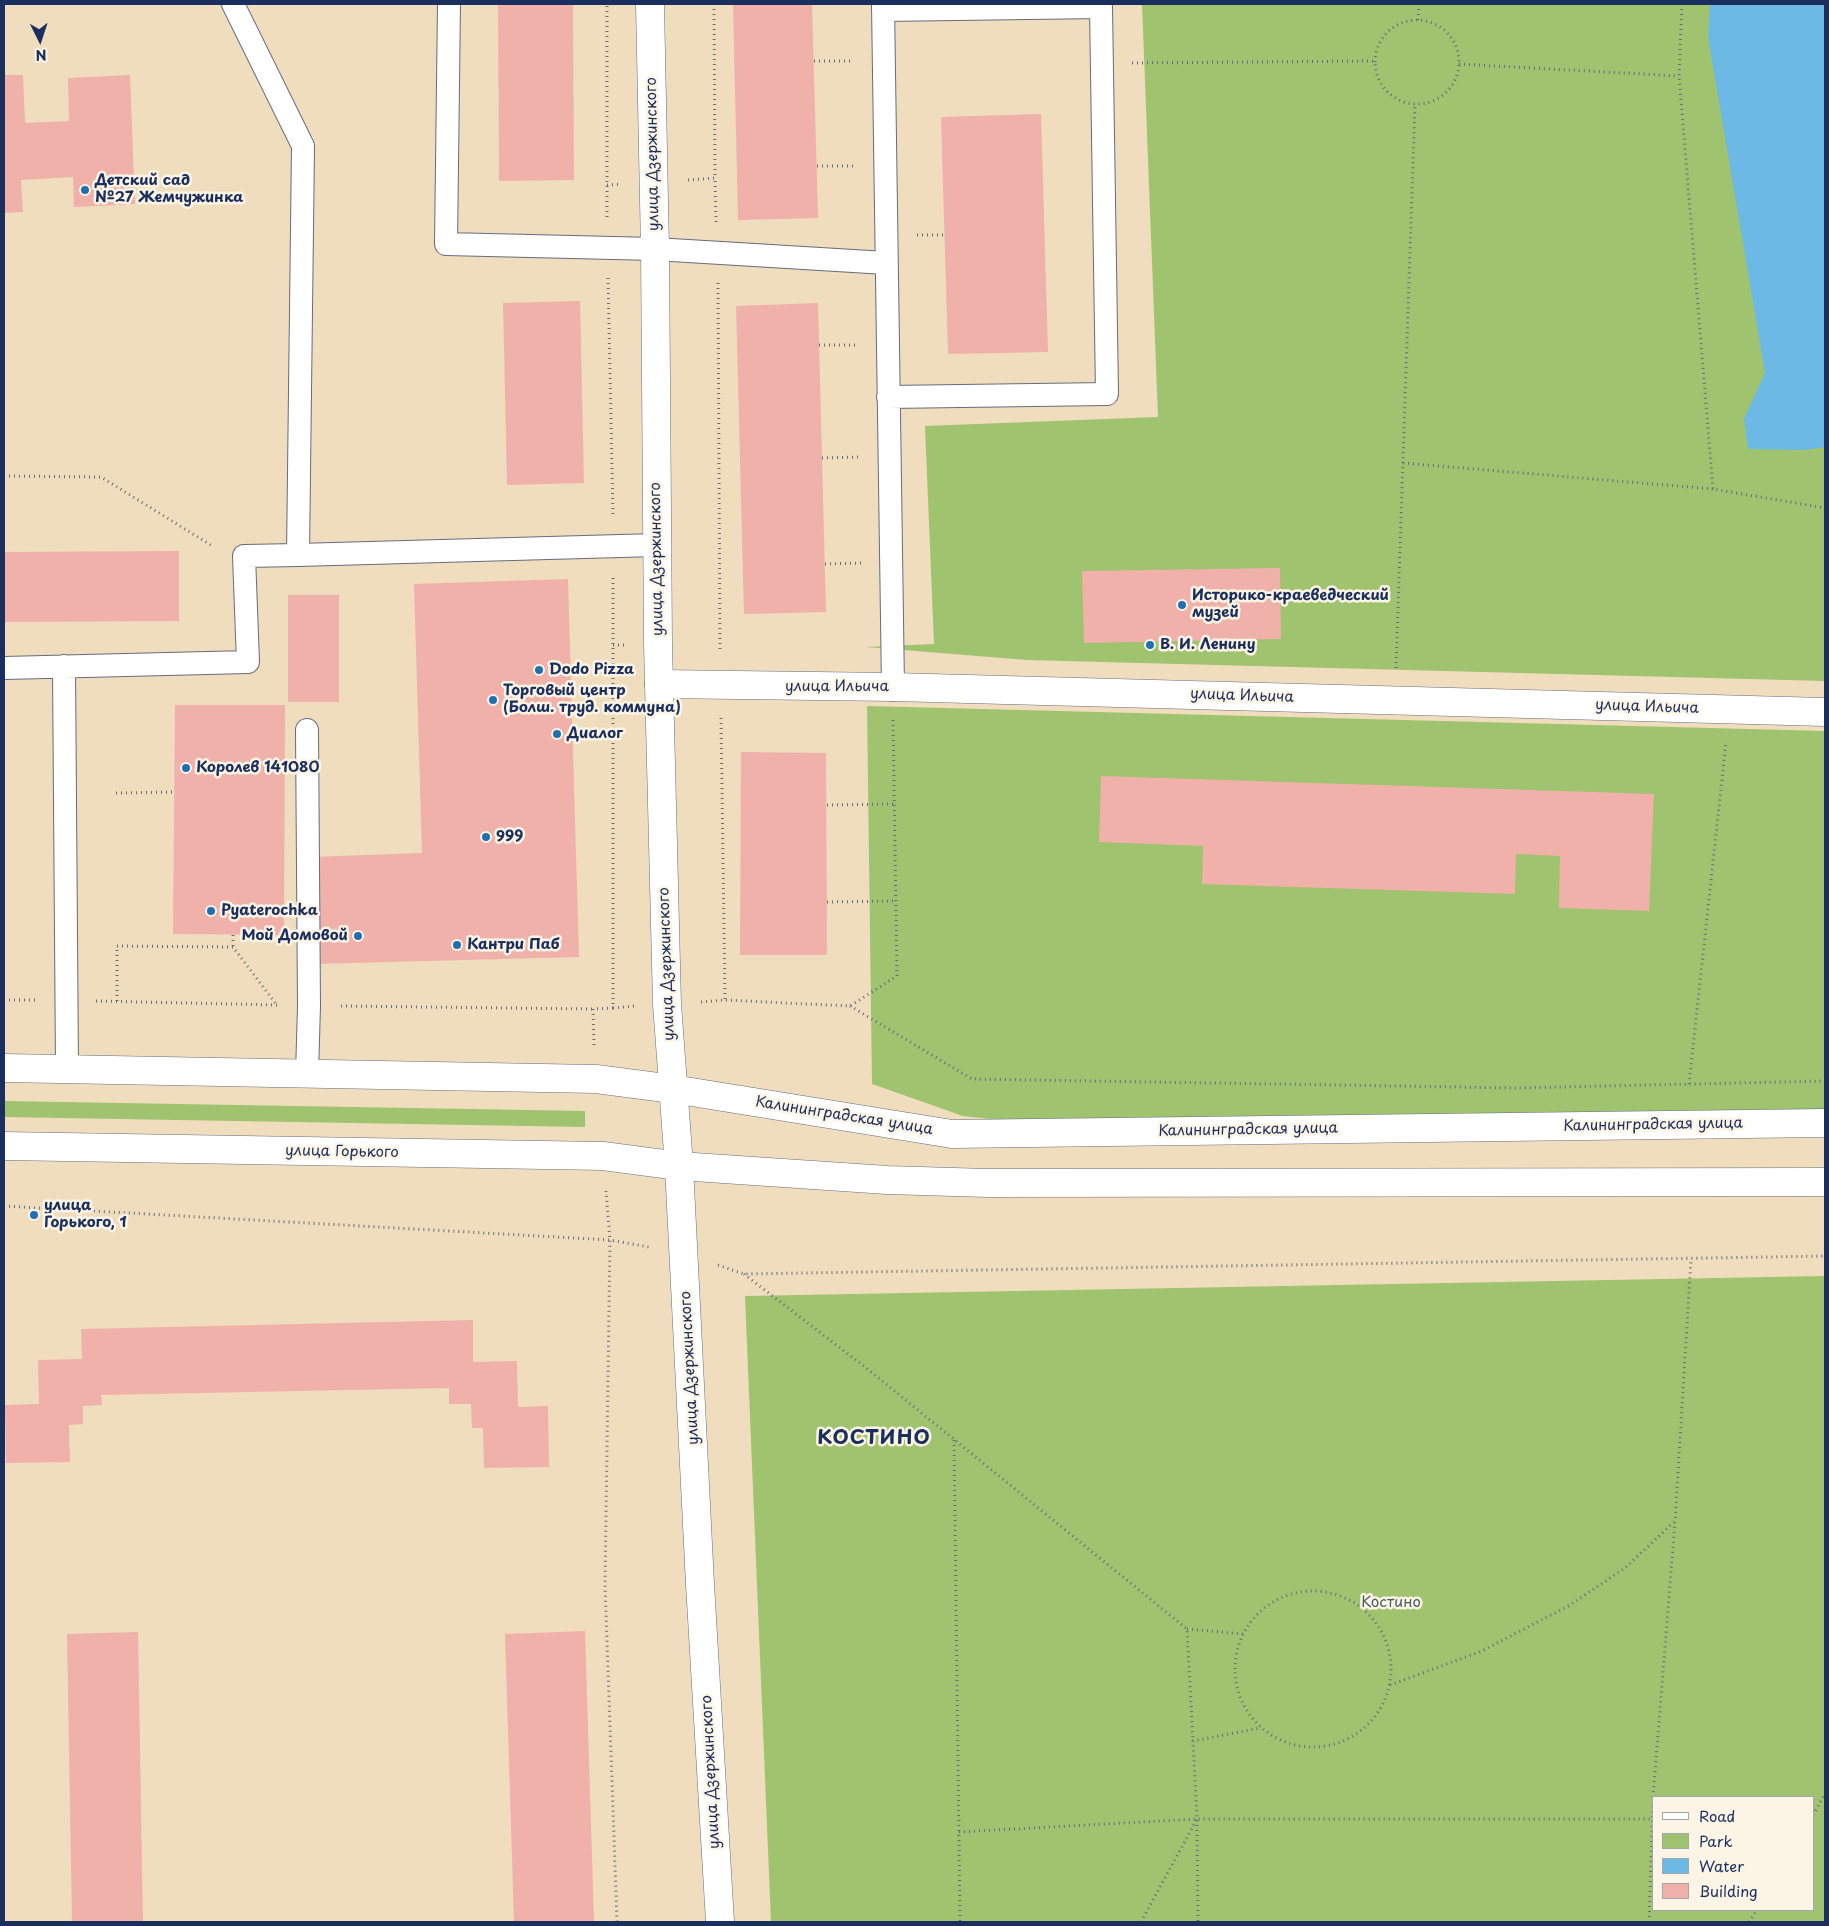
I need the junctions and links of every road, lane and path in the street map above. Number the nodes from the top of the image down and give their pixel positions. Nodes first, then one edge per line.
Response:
1 (233, 4) edge
2 (449, 4) edge
3 (607, 4) edge
4 (650, 4) edge
5 (714, 4) edge
6 (1418, 4) edge
7 (1682, 4) edge
8 (883, 7) edge
9 (1418, 20) junction
10 (884, 60) junction
11 (814, 61) dead end
12 (1374, 61) junction
13 (1102, 63) junction
14 (1459, 64) junction
15 (1679, 76) junction
16 (1415, 104) junction
17 (885, 165) junction
18 (816, 166) dead end
19 (715, 178) dead end
20 (910, 235) dead end
21 (944, 235) dead end
22 (607, 248) junction
23 (655, 249) junction
24 (718, 253) junction
25 (886, 263) junction
26 (888, 344) junction
27 (819, 345) dead end
28 (888, 397) junction
29 (889, 457) junction
30 (822, 458) dead end
31 (1403, 463) junction
32 (4, 476) edge
33 (1713, 490) junction
34 (1825, 508) edge
35 (656, 544) junction
36 (613, 546) junction
37 (219, 550) dead end
38 (298, 554) junction
39 (720, 652) dead end
40 (64, 666) junction
41 (4, 668) edge
42 (659, 684) junction
43 (721, 686) junction
44 (893, 687) junction
45 (1395, 700) junction
46 (1730, 710) junction
47 (1825, 712) edge
48 (307, 730) dead end
49 (174, 792) dead end
50 (116, 793) dead end
51 (895, 804) junction
52 (827, 805) dead end
53 (896, 901) junction
54 (827, 902) dead end
55 (233, 935) dead end
56 (233, 948) junction
57 (725, 1000) junction
58 (117, 1001) dead end
59 (667, 1004) junction
60 (276, 1005) dead end
61 (850, 1006) junction
62 (4, 1068) edge
63 (67, 1069) junction
64 (307, 1074) junction
65 (596, 1079) junction
66 (1825, 1081) edge
67 (1689, 1084) junction
68 (674, 1089) junction
69 (1825, 1123) edge
70 (4, 1146) edge
71 (603, 1156) junction
72 (679, 1166) junction
73 (1825, 1182) edge
74 (4, 1206) edge
75 (610, 1240) junction
76 (684, 1253) junction
77 (1825, 1256) edge
78 (1692, 1259) junction
79 (744, 1274) junction
80 (954, 1440) junction
81 (1674, 1522) junction
82 (1188, 1629) junction
83 (1242, 1634) junction
84 (1390, 1685) junction
85 (1260, 1728) junction
86 (1193, 1742) junction
87 (1825, 1794) edge
88 (1653, 1796) edge
89 (1814, 1813) edge
90 (1197, 1819) junction
91 (1652, 1819) edge
92 (960, 1832) junction
93 (1756, 1911) edge
94 (617, 1922) edge
95 (720, 1922) edge
96 (960, 1922) edge
97 (1142, 1922) edge
98 (1198, 1922) edge
99 (1649, 1922) edge
100 (1750, 1922) edge

1 - 38 lane
2 - 22 lane
3 - 22 path
4 - 23 main road, улица Дзержинского
5 - 19 path
6 - 9 path
7 - 15 path
8 - 10 lane
8 - 13 lane
9 - 12 path
9 - 14 path
10 - 11 path
10 - 17 lane
12 - 13 path
12 - 16 path
13 - 28 lane
14 - 15 path
14 - 16 path
15 - 33 path
16 - 31 path
17 - 18 path
17 - 25 lane
20 - 21 path
22 - 23 lane
22 - 36 path
23 - 24 lane
23 - 35 main road, улица Дзержинского
24 - 25 lane
24 - 39 path
25 - 26 lane
26 - 27 path
26 - 28 lane
28 - 29 lane
29 - 30 path
29 - 44 lane
31 - 33 path
31 - 45 path
32 - 37 path
33 - 34 path
35 - 36 lane
35 - 42 main road, улица Дзержинского
36 - 38 lane
36 - 65 path
38 - 40 lane
40 - 41 lane
40 - 63 lane
42 - 43 main road, улица Ильича
42 - 59 main road, улица Дзержинского
43 - 44 main road, улица Ильича
43 - 57 path
44 - 45 main road, улица Ильича
44 - 51 path
45 - 46 main road, улица Ильича
46 - 47 main road, улица Ильича
46 - 67 path
48 - 64 lane
49 - 50 path
51 - 52 path
51 - 53 path
53 - 54 path
53 - 61 path
55 - 56 path
56 - 58 path
56 - 60 path
57 - 59 path
57 - 61 path
59 - 68 main road, улица Дзержинского
61 - 67 path
62 - 63 main road
63 - 64 main road
64 - 65 main road
65 - 68 main road
66 - 67 path
68 - 69 main road, Калининградская улица
68 - 72 main road, улица Дзержинского
70 - 71 main road, улица Горького
71 - 72 main road, улица Горького
71 - 75 path
72 - 73 main road
72 - 76 main road, улица Дзержинского
74 - 75 path
75 - 76 path
75 - 94 path
76 - 79 path
76 - 95 main road, улица Дзержинского
77 - 78 path
78 - 79 path
78 - 81 path
79 - 80 path
80 - 82 path
80 - 92 path
81 - 84 path
81 - 88 path
82 - 83 path
82 - 86 path
83 - 84 path
83 - 85 path
84 - 85 path
85 - 86 path
86 - 90 path
87 - 89 path
90 - 91 path
90 - 92 path
90 - 97 path
90 - 98 path
91 - 99 path
92 - 96 path
93 - 100 path

